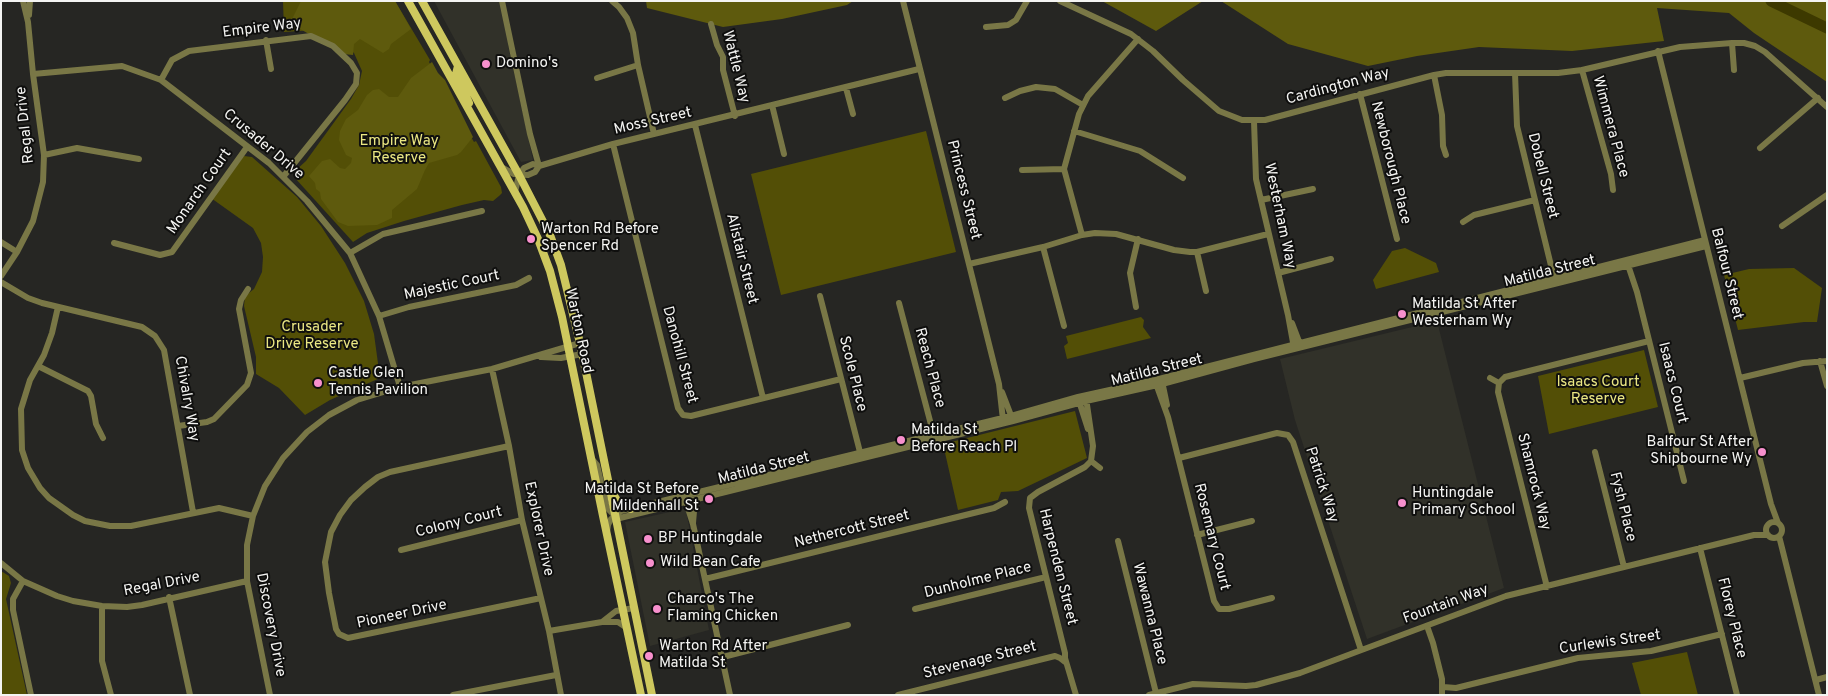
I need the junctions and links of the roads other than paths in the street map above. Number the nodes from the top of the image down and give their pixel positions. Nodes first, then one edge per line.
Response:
1 (23, 1) edge
2 (30, 1) edge
3 (404, 1) edge
4 (408, 1) edge
5 (422, 1) edge
6 (502, 1) edge
7 (612, 1) edge
8 (903, 1) edge
9 (1027, 1) edge
10 (1060, 1) edge
11 (417, 18) junction
12 (28, 22) junction
13 (712, 24) dead end
14 (986, 27) dead end
15 (1138, 39) junction
16 (266, 40) junction
17 (1732, 43) junction
18 (1658, 51) junction
19 (638, 65) junction
20 (458, 66) junction
21 (271, 69) dead end
22 (919, 69) junction
23 (1582, 70) junction
24 (1734, 70) dead end
25 (1514, 73) junction
26 (33, 74) junction
27 (1434, 75) junction
28 (597, 78) dead end
29 (162, 80) junction
30 (846, 88) junction
31 (1360, 94) junction
32 (1006, 98) dead end
33 (1818, 98) junction
34 (1083, 105) junction
35 (772, 106) junction
36 (1827, 108) edge
37 (469, 110) junction
38 (853, 114) dead end
39 (735, 116) junction
40 (488, 118) junction
41 (1254, 121) junction
42 (694, 125) junction
43 (1074, 131) junction
44 (654, 134) junction
45 (613, 144) junction
46 (247, 147) junction
47 (1760, 148) dead end
48 (490, 149) junction
49 (784, 154) dead end
50 (44, 155) junction
51 (1446, 155) dead end
52 (139, 159) dead end
53 (539, 166) junction
54 (501, 167) junction
55 (1064, 169) junction
56 (1022, 170) dead end
57 (519, 175) junction
58 (283, 177) junction
59 (1182, 178) dead end
60 (1313, 188) dead end
61 (1613, 190) dead end
62 (515, 192) junction
63 (1827, 195) edge
64 (1261, 200) junction
65 (1535, 200) junction
66 (482, 211) dead end
67 (1462, 222) dead end
68 (1782, 226) dead end
69 (1082, 234) junction
70 (1268, 234) junction
71 (1397, 239) dead end
72 (1138, 240) junction
73 (1, 242) edge
74 (114, 243) dead end
75 (1706, 243) junction
76 (1043, 247) junction
77 (17, 252) junction
78 (1197, 252) junction
79 (350, 253) junction
80 (1331, 259) dead end
81 (1630, 263) junction
82 (970, 264) junction
83 (1278, 273) junction
84 (1, 276) edge
85 (528, 278) dead end
86 (1555, 281) junction
87 (1, 282) edge
88 (248, 289) dead end
89 (1206, 291) dead end
90 (820, 296) dead end
91 (899, 303) dead end
92 (58, 307) junction
93 (1136, 307) dead end
94 (379, 316) junction
95 (1064, 326) dead end
96 (1649, 341) junction
97 (580, 344) junction
98 (1297, 346) junction
99 (568, 347) junction
100 (582, 354) junction
101 (536, 357) junction
102 (570, 357) junction
103 (1824, 361) edge
104 (38, 366) junction
105 (492, 370) junction
106 (1490, 378) dead end
107 (1740, 378) junction
108 (840, 379) junction
109 (1159, 382) junction
110 (1499, 383) junction
111 (999, 384) junction
112 (1827, 386) edge
113 (400, 387) junction
114 (763, 398) junction
115 (1086, 398) junction
116 (1078, 400) junction
117 (1012, 419) junction
118 (1003, 421) junction
119 (178, 426) junction
120 (1090, 432) junction
121 (934, 437) junction
122 (103, 438) dead end
123 (508, 446) junction
124 (1595, 452) dead end
125 (861, 455) junction
126 (591, 458) junction
127 (1179, 458) junction
128 (1091, 461) junction
129 (1100, 468) dead end
130 (1684, 480) dead end
131 (608, 487) junction
132 (688, 498) junction
133 (1005, 502) dead end
134 (1771, 504) junction
135 (631, 509) junction
136 (192, 512) junction
137 (614, 515) junction
138 (253, 516) junction
139 (522, 520) junction
140 (1252, 521) dead end
141 (1778, 523) junction
142 (1772, 532) junction
143 (1197, 535) junction
144 (607, 536) junction
145 (1118, 541) dead end
146 (1700, 548) junction
147 (401, 550) dead end
148 (1, 563) edge
149 (1624, 567) junction
150 (1046, 577) junction
151 (705, 579) junction
152 (247, 580) junction
153 (23, 581) junction
154 (1546, 587) junction
155 (631, 594) junction
156 (169, 597) junction
157 (620, 597) junction
158 (541, 598) junction
159 (1272, 598) dead end
160 (102, 606) junction
161 (634, 608) junction
162 (623, 610) junction
163 (915, 610) dead end
164 (602, 622) junction
165 (848, 626) dead end
166 (1427, 626) junction
167 (627, 628) junction
168 (549, 631) junction
169 (1722, 634) junction
170 (639, 636) junction
171 (629, 638) junction
172 (1362, 650) junction
173 (1065, 653) junction
174 (722, 657) junction
175 (1066, 663) junction
176 (556, 675) junction
177 (1827, 677) edge
178 (1072, 678) junction
179 (1816, 680) junction
180 (1443, 691) edge
181 (1153, 694) edge
182 (31, 695) edge
183 (111, 695) edge
184 (190, 695) edge
185 (270, 695) edge
186 (453, 695) edge
187 (561, 695) edge
188 (641, 695) edge
189 (652, 695) edge
190 (730, 695) edge
191 (898, 695) edge
192 (1076, 695) edge
193 (1737, 695) edge
194 (1819, 695) edge

1 - 12 street, Regal Drive
2 - 12 street, Regal Drive
3 - 11 main road
4 - 11 main road, Warton Road
5 - 20 main road, Warton Road
6 - 53 street
7 - 19 street
8 - 22 street, Princess Street
9 - 14 street
10 - 15 street, Cardington Way
11 - 37 main road, Warton Road
12 - 26 street, Regal Drive
13 - 39 street, Wattle Way
15 - 34 street
15 - 41 street, Cardington Way
16 - 21 street
16 - 29 street, Empire Way
16 - 58 street, Empire Way
17 - 18 street, Cardington Way
17 - 24 street
17 - 33 street, Cardington Way
18 - 23 street, Cardington Way
18 - 75 street, Balfour Street
19 - 28 street
19 - 44 street
20 - 37 main road
20 - 40 main road, Warton Road
22 - 30 street, Moss Street
22 - 82 street, Princess Street
23 - 25 street, Cardington Way
23 - 61 street, Wimmera Place
25 - 27 street, Cardington Way
25 - 65 street, Dobell Street
26 - 29 street, Crusader Drive
26 - 50 street, Regal Drive
27 - 31 street, Cardington Way
27 - 51 street
29 - 46 street, Crusader Drive
30 - 35 street, Moss Street
30 - 38 street
31 - 41 street, Cardington Way
31 - 71 street, Newborough Place
32 - 34 street
33 - 36 street, Cardington Way
33 - 47 street
34 - 43 street
35 - 39 street, Moss Street
35 - 49 street
37 - 48 main road, Warton Road
39 - 42 street, Moss Street
40 - 48 main road
40 - 57 main road, Warton Road
41 - 64 street, Westerham Way
42 - 44 street, Moss Street
42 - 114 street, Alistair Street
43 - 55 street
43 - 59 street
44 - 45 street, Moss Street
45 - 53 street, Moss Street
45 - 114 street, Danohill Street
46 - 58 street, Crusader Drive
46 - 74 street, Monarch Court
48 - 54 main road, Warton Road
50 - 52 street
50 - 77 street, Regal Drive
53 - 57 street, Moss Street
54 - 57 street
54 - 62 main road, Warton Road
55 - 56 street
55 - 69 street
57 - 62 street
57 - 97 main road, Warton Road
58 - 79 street, Crusader Drive
60 - 64 street
62 - 99 main road, Warton Road
63 - 68 street
64 - 70 street, Westerham Way
65 - 67 street
65 - 86 street, Dobell Street
66 - 79 street
69 - 72 street
69 - 76 street
70 - 78 street
70 - 83 street, Westerham Way
72 - 78 street
72 - 93 street
73 - 77 street
75 - 81 street, Matilda Street
75 - 107 street, Balfour Street
76 - 82 street
76 - 95 street
77 - 84 street, Regal Drive
78 - 89 street
79 - 94 street, Crusader Drive
80 - 83 street
81 - 86 street, Matilda Street
81 - 96 street, Isaacs Court
82 - 111 street, Princess Street
83 - 98 street, Westerham Way
85 - 94 street, Majestic Court
86 - 98 street, Matilda Street
87 - 92 street, Chivalry Way
88 - 119 street
90 - 108 street, Scole Place
91 - 121 street, Reach Place
92 - 104 street
92 - 119 street, Chivalry Way
94 - 113 street, Crusader Drive
96 - 110 street
96 - 130 street, Isaacs Court
97 - 99 street, Discovery Drive
97 - 100 main road, Warton Road
98 - 109 street, Matilda Street
99 - 101 street, Discovery Drive
99 - 102 main road, Warton Road
100 - 102 street, Discovery Drive
100 - 131 main road, Warton Road
101 - 102 street, Discovery Drive
101 - 105 street, Discovery Drive
102 - 126 main road, Warton Road
103 - 107 street
103 - 112 street
104 - 122 street
104 - 136 street
105 - 113 street, Discovery Drive
105 - 123 street, Explorer Drive
106 - 110 street
107 - 134 street, Balfour Street
108 - 114 street, Danohill Street
108 - 125 street, Scole Place
109 - 115 street, Matilda Street
109 - 127 street, Rosemary Court
110 - 154 street, Shamrock Way
111 - 117 street, Princess Street
111 - 118 street, Princess Street
113 - 138 street, Discovery Drive
115 - 116 street, Matilda Street
115 - 120 street
116 - 117 street, Matilda Street
116 - 120 street
117 - 118 street, Matilda Street
118 - 121 street, Matilda Street
119 - 136 street, Chivalry Way
120 - 128 street
121 - 125 street, Matilda Street
123 - 139 street, Explorer Drive
123 - 158 street, Pioneer Drive
124 - 149 street, Fysh Place
125 - 132 street, Matilda Street
126 - 137 street
126 - 144 main road, Warton Road
127 - 143 street, Rosemary Court
127 - 172 street, Patrick Way
128 - 129 street
128 - 150 street, Harpenden Street
131 - 135 main road
131 - 137 main road, Warton Road
132 - 135 street, Matilda Street
132 - 137 street, Matilda Street
132 - 151 street
133 - 151 street, Nethercott Street
134 - 141 street, Balfour Street
134 - 142 street, Balfour Street
135 - 137 street, Matilda Street
136 - 138 street
137 - 144 street
137 - 155 main road, Warton Road
138 - 152 street, Discovery Drive
139 - 147 street, Colony Court
139 - 158 street, Explorer Drive
140 - 143 street
141 - 142 street
141 - 142 street, Balfour Street
142 - 146 street, Fountain Way
142 - 179 street, Balfour Street
143 - 159 street, Rosemary Court
144 - 157 main road, Warton Road
145 - 181 street, Wawanna Place
146 - 149 street, Fountain Way
146 - 169 street, Florey Place
148 - 153 street, Regal Drive
149 - 154 street, Fountain Way
150 - 163 street, Dunholme Place
150 - 173 street, Harpenden Street
151 - 174 street
152 - 156 street, Regal Drive
152 - 185 street, Discovery Drive
153 - 160 street, Regal Drive
153 - 182 street
154 - 166 street, Fountain Way
155 - 157 main road
155 - 161 main road, Warton Road
156 - 160 street, Regal Drive
156 - 184 street
157 - 162 main road, Warton Road
158 - 168 street, Explorer Drive
160 - 183 street
161 - 162 street
161 - 170 main road, Warton Road
162 - 164 street
162 - 167 main road, Warton Road
164 - 167 street
164 - 168 street
165 - 174 street
166 - 172 street, Fountain Way
166 - 180 street
167 - 171 main road, Warton Road
168 - 176 street, Explorer Drive
169 - 180 street, Curlewis Street
169 - 193 street, Florey Place
170 - 171 main road
170 - 189 main road, Warton Road
171 - 188 main road, Warton Road
172 - 181 street, Fountain Way
173 - 175 street, Harpenden Street
173 - 178 street, Harpenden Street
174 - 190 street
175 - 178 street, Harpenden Street
175 - 191 street, Stevenage Street
176 - 186 street
176 - 187 street, Explorer Drive
177 - 179 street
178 - 192 street, Harpenden Street
179 - 194 street, Balfour Street

